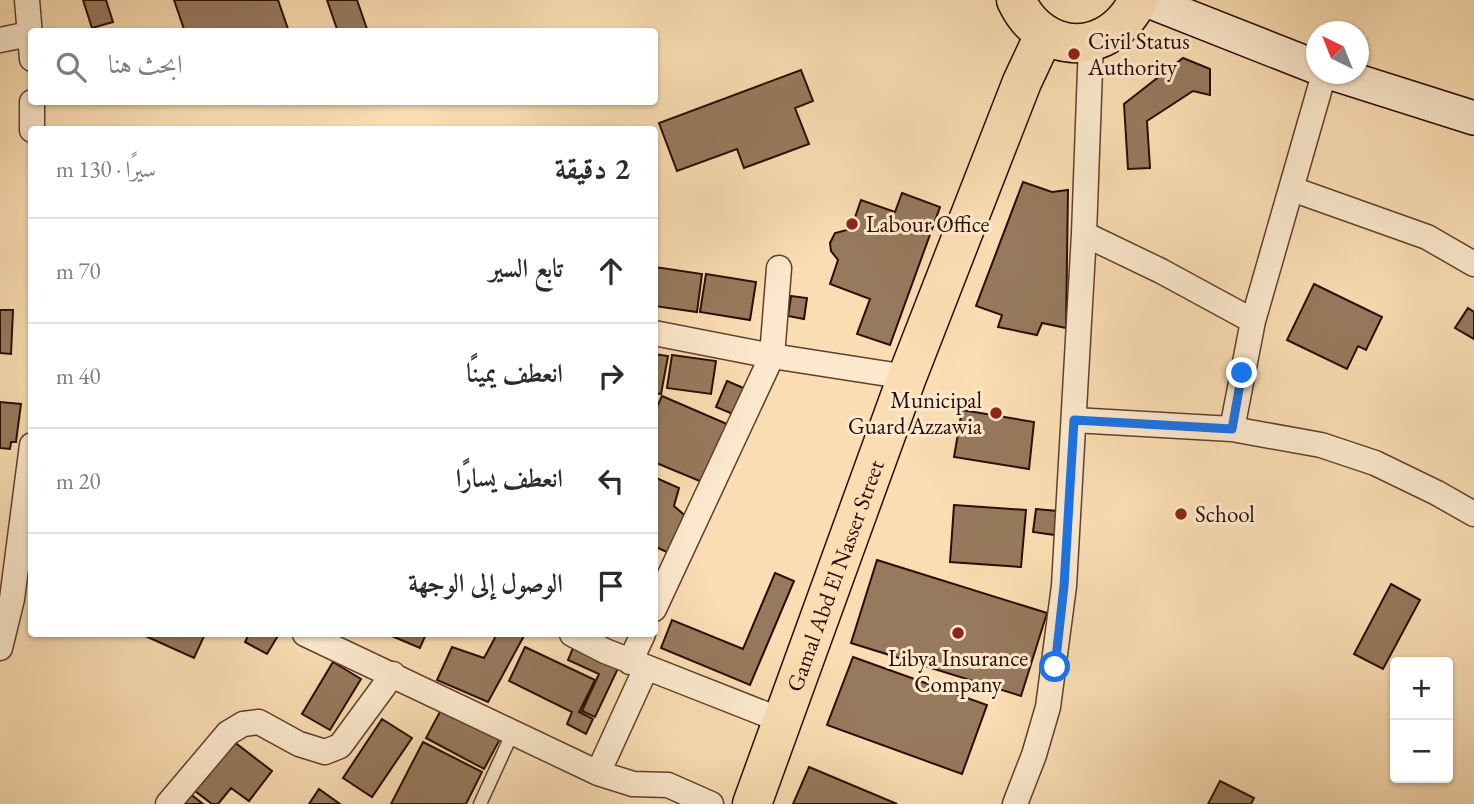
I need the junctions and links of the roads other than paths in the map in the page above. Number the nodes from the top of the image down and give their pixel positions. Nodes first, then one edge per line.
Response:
1 (26, 0) edge
2 (1016, 0) edge
3 (1138, 0) edge
4 (1146, 0) edge
5 (29, 28) edge
6 (28, 33) edge
7 (1044, 34) junction
8 (0, 40) edge
9 (1091, 42) junction
10 (1306, 63) edge
11 (1321, 84) edge
12 (1367, 84) edge
13 (32, 105) edge
14 (1474, 118) edge
15 (32, 126) edge
16 (1292, 190) junction
17 (1084, 234) junction
18 (1474, 264) edge
19 (779, 268) dead end
20 (1253, 321) junction
21 (658, 334) edge
22 (772, 356) junction
23 (907, 377) junction
24 (1074, 420) junction
25 (1232, 429) junction
26 (27, 510) edge
27 (1474, 514) edge
28 (6, 598) edge
29 (658, 600) edge
30 (312, 637) edge
31 (578, 637) edge
32 (643, 637) edge
33 (0, 648) edge
34 (638, 665) junction
35 (393, 674) junction
36 (783, 721) junction
37 (512, 734) junction
38 (598, 773) junction
39 (168, 804) edge
40 (480, 804) edge
41 (711, 804) edge
42 (751, 804) edge
43 (1015, 804) edge

1 - 5 street
2 - 7 main road
3 - 9 main road
4 - 10 street
6 - 8 street
7 - 9 main road
7 - 23 main road, Gamal Abd El Nasser Street
9 - 17 street
11 - 16 street
12 - 14 street
13 - 15 street
16 - 18 street
16 - 20 street
17 - 20 street
17 - 24 street
19 - 22 street
20 - 25 street
21 - 22 street
22 - 23 street
22 - 29 street
23 - 36 main road, Gamal Abd El Nasser Street
24 - 25 street
24 - 43 street
25 - 27 street
26 - 28 street
28 - 33 street
30 - 35 street
31 - 34 street
32 - 34 street
34 - 36 street
34 - 38 street
35 - 37 street
35 - 39 street
36 - 42 main road, Gamal Abd El Nasser Street
37 - 38 street
37 - 40 lane
38 - 41 street

